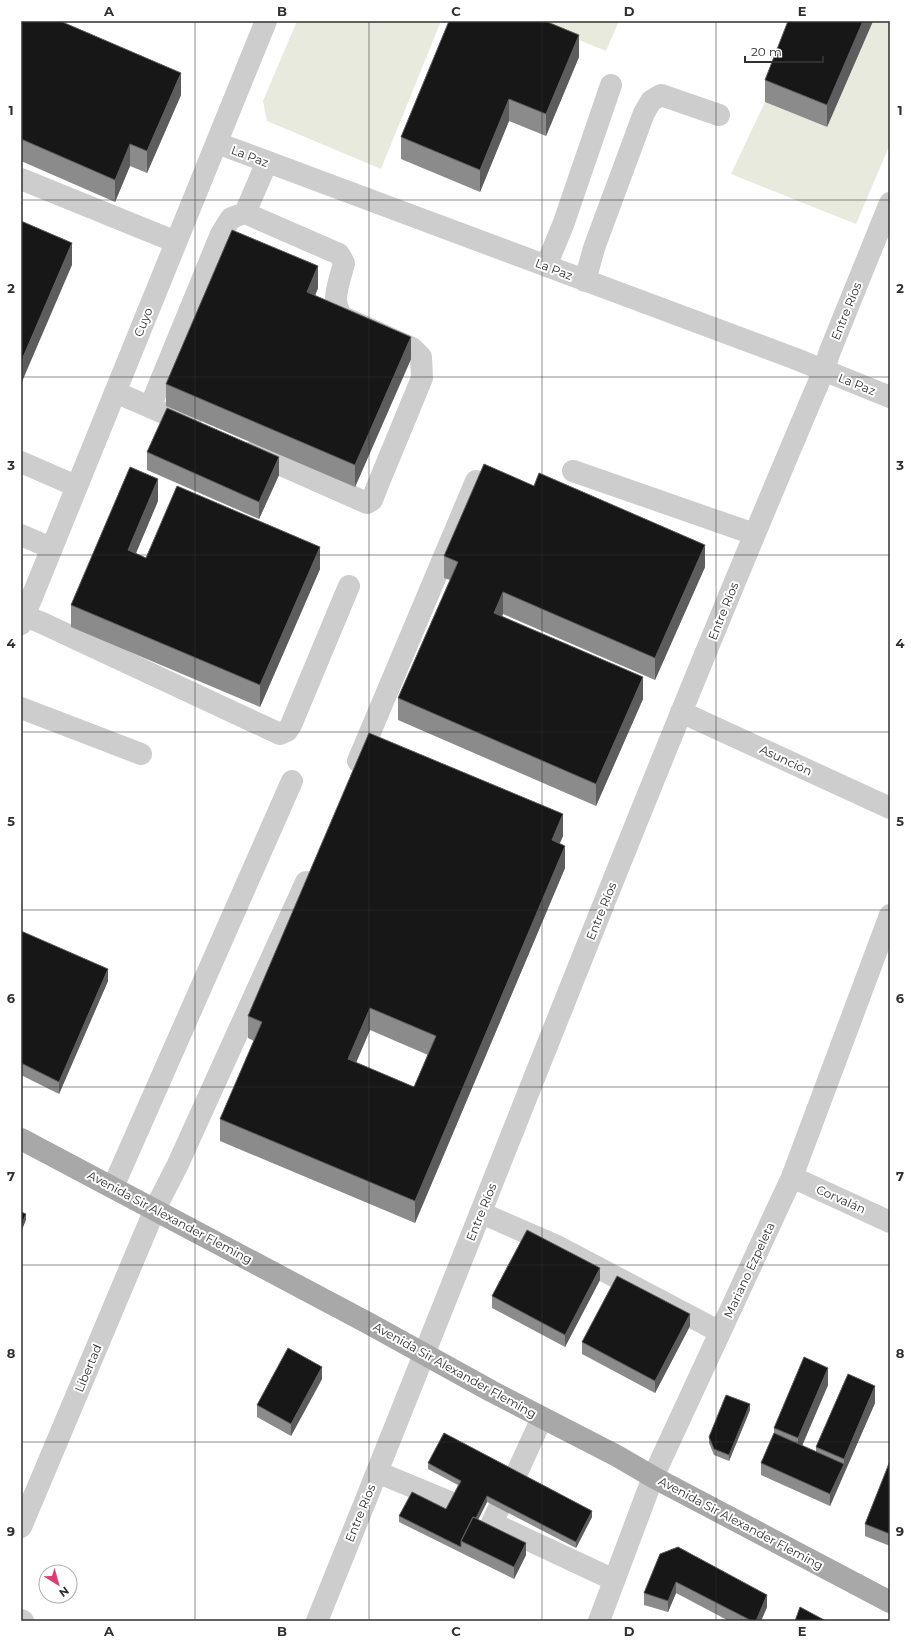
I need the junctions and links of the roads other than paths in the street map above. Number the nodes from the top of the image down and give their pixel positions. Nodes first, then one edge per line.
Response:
1 (266, 21) edge
2 (611, 85) dead end
3 (719, 115) dead end
4 (217, 143) junction
5 (267, 162) junction
6 (21, 180) edge
7 (890, 203) edge
8 (245, 213) junction
9 (176, 242) junction
10 (546, 266) junction
11 (585, 281) junction
12 (824, 370) junction
13 (115, 392) junction
14 (890, 397) edge
15 (150, 407) junction
16 (208, 433) edge
17 (237, 446) edge
18 (21, 462) edge
19 (573, 471) dead end
20 (476, 480) edge
21 (76, 486) junction
22 (754, 534) junction
23 (21, 535) edge
24 (51, 548) junction
25 (349, 586) dead end
26 (23, 620) edge
27 (21, 708) edge
28 (681, 712) junction
29 (141, 754) dead end
30 (351, 777) edge
31 (292, 781) dead end
32 (890, 808) edge
33 (314, 864) edge
34 (890, 915) edge
35 (21, 1139) edge
36 (792, 1177) junction
37 (113, 1187) junction
38 (155, 1209) junction
39 (481, 1213) junction
40 (890, 1222) edge
41 (720, 1332) junction
42 (424, 1355) junction
43 (542, 1418) junction
44 (376, 1473) junction
45 (515, 1477) edge
46 (653, 1477) junction
47 (452, 1503) edge
48 (490, 1516) dead end
49 (21, 1527) edge
50 (614, 1580) junction
51 (890, 1602) edge
52 (317, 1621) edge
53 (599, 1621) edge

1 - 4 street, Cuyo
2 - 10 street
3 - 11 street
4 - 5 street, La Paz
4 - 9 street, Cuyo
5 - 8 street
5 - 10 street, La Paz
6 - 9 street
7 - 12 street, Entre Ríos
8 - 15 street
8 - 17 street
9 - 13 street, Cuyo
10 - 11 street, La Paz
11 - 12 street, La Paz
12 - 14 street, La Paz
12 - 22 street, Entre Ríos
13 - 15 street
13 - 21 street, Cuyo
15 - 16 street
18 - 21 street
19 - 22 street
20 - 30 street
21 - 24 street, Cuyo
22 - 28 street, Entre Ríos
23 - 24 street
24 - 26 street, Cuyo
25 - 26 street
27 - 29 street
28 - 32 street, Asunción
28 - 39 street, Entre Ríos
31 - 37 street
33 - 38 street, Libertad
34 - 36 street, Mariano Ezpeleta
35 - 37 main road, Avenida Sir Alexander Fleming
36 - 40 street, Corvalán
36 - 41 street, Mariano Ezpeleta
37 - 38 main road, Avenida Sir Alexander Fleming
38 - 42 main road, Avenida Sir Alexander Fleming
38 - 49 street, Libertad
39 - 41 street
39 - 42 street, Entre Ríos
41 - 46 street, Mariano Ezpeleta
42 - 43 main road, Avenida Sir Alexander Fleming
42 - 44 street, Entre Ríos
43 - 45 street
43 - 46 main road, Avenida Sir Alexander Fleming
44 - 47 street
44 - 52 street, Entre Ríos
46 - 50 street, Mariano Ezpeleta
46 - 51 main road, Avenida Sir Alexander Fleming
48 - 50 street
50 - 53 street, Mariano Ezpeleta

